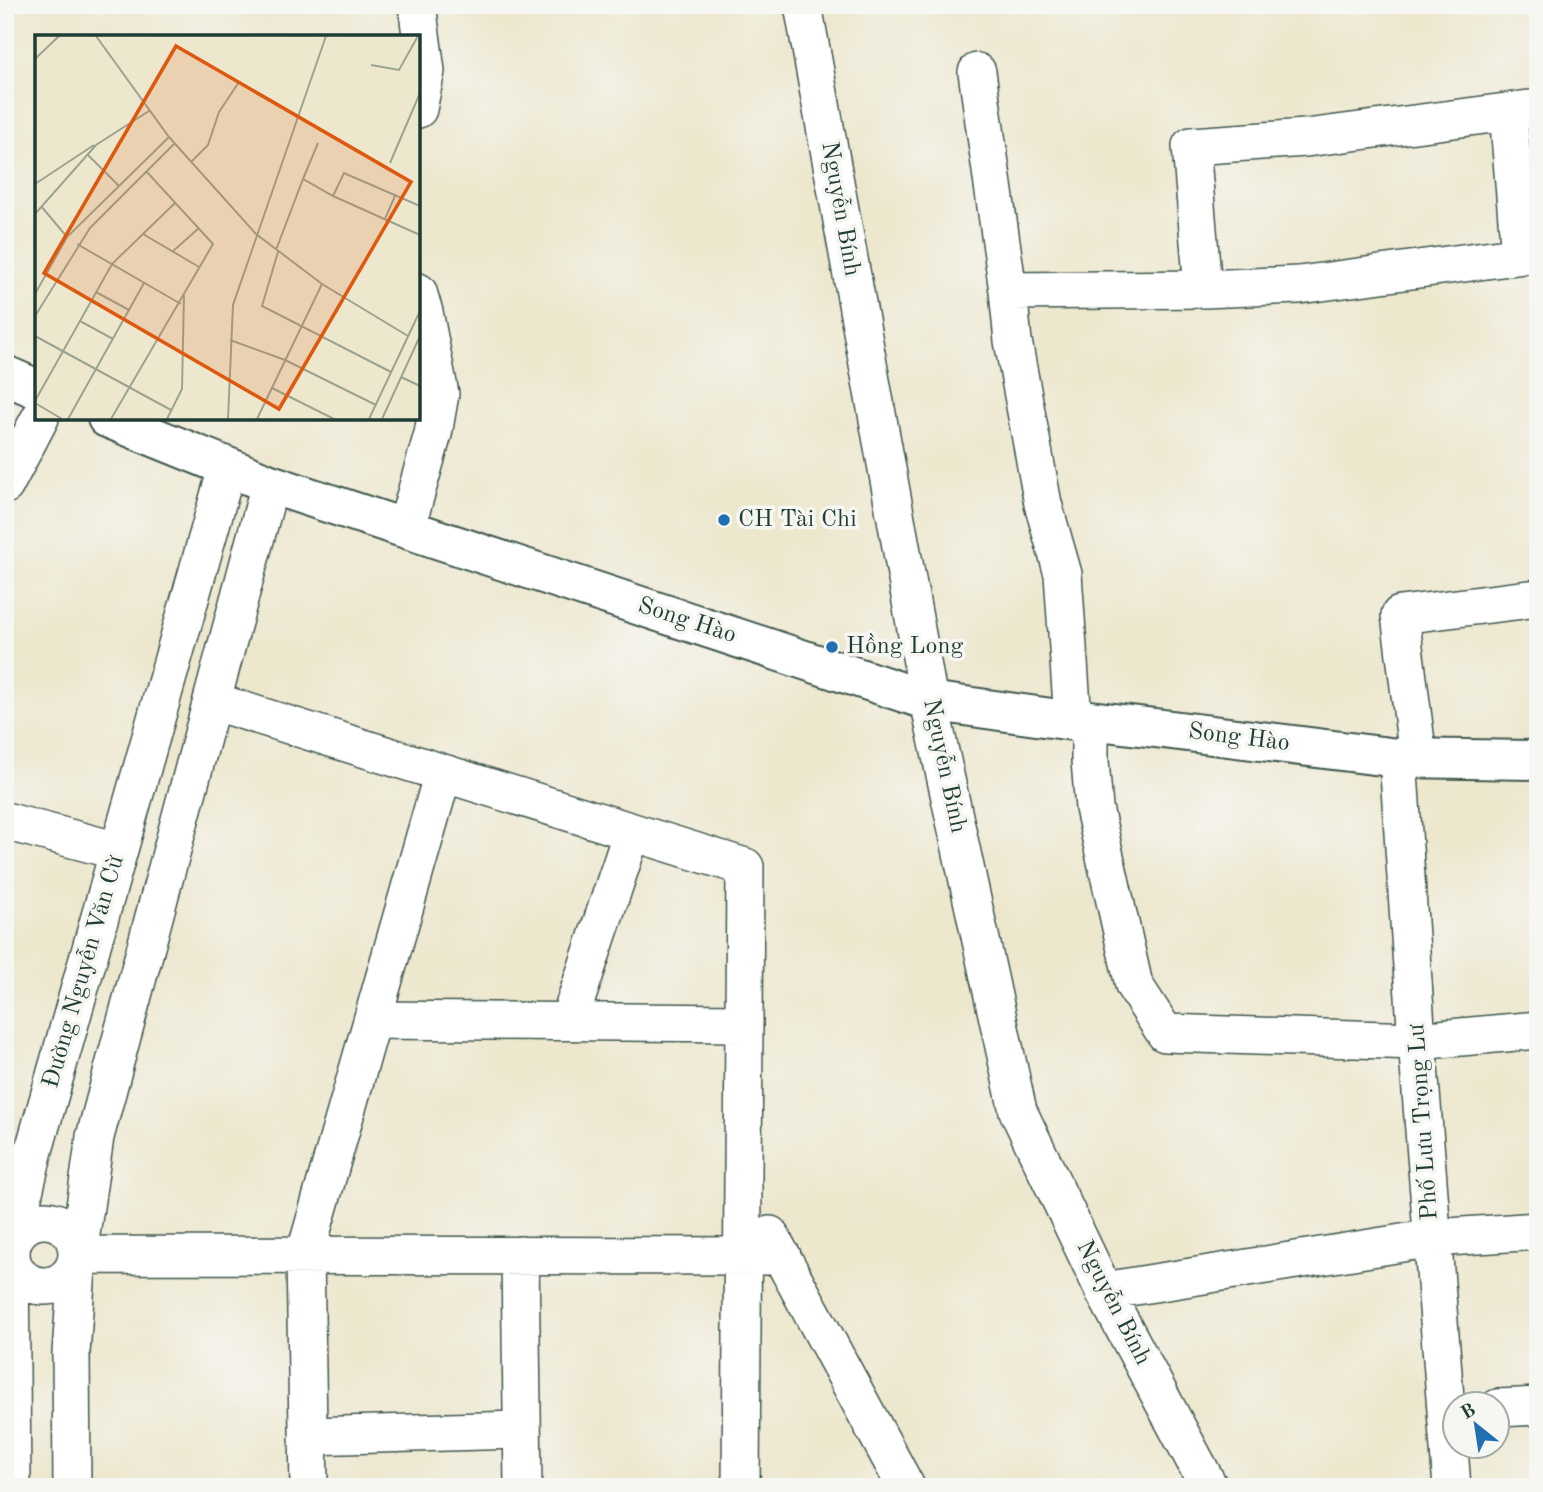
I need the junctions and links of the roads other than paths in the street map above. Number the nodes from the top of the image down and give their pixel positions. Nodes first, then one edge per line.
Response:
1 (417, 5) edge
2 (803, 5) edge
3 (977, 72) dead end
4 (420, 100) edge
5 (1523, 110) edge
6 (1529, 254) edge
7 (1203, 289) junction
8 (1008, 291) junction
9 (420, 299) edge
10 (5, 375) edge
11 (35, 388) edge
12 (39, 420) edge
13 (112, 420) edge
14 (227, 468) junction
15 (270, 484) junction
16 (5, 485) edge
17 (405, 528) junction
18 (1538, 598) edge
19 (212, 701) junction
20 (929, 701) junction
21 (1082, 720) junction
22 (1408, 758) junction
23 (1538, 761) edge
24 (443, 773) junction
25 (5, 821) edge
26 (632, 832) junction
27 (118, 852) junction
28 (373, 1020) junction
29 (569, 1021) junction
30 (744, 1023) junction
31 (1538, 1030) edge
32 (1417, 1041) junction
33 (742, 1184) junction
34 (1538, 1231) edge
35 (1433, 1238) junction
36 (8, 1250) edge
37 (78, 1255) junction
38 (305, 1255) junction
39 (520, 1255) junction
40 (742, 1256) junction
41 (782, 1256) junction
42 (1104, 1291) junction
43 (1449, 1390) edge
44 (1538, 1406) edge
45 (1512, 1407) edge
46 (522, 1430) junction
47 (308, 1436) junction
48 (1452, 1460) edge
49 (12, 1487) edge
50 (72, 1487) edge
51 (309, 1487) edge
52 (523, 1487) edge
53 (741, 1487) edge
54 (906, 1487) edge
55 (1209, 1487) edge
56 (1452, 1487) edge

1 - 4 street
2 - 20 street, Nguyễn Bính
3 - 8 street
5 - 6 street
5 - 7 street
6 - 7 street
7 - 8 street
8 - 21 street
9 - 17 street
10 - 11 main road
12 - 16 street
13 - 14 main road, Song Hào
14 - 15 main road, Song Hào
14 - 27 street, Đường Nguyễn Văn Cừ
15 - 17 main road, Song Hào
15 - 19 street, Đường Nguyễn Văn Cừ
17 - 20 main road, Song Hào
18 - 22 street, Phố Lưu Trọng Lư
19 - 24 street
19 - 37 street, Đường Nguyễn Văn Cừ
20 - 21 main road, Song Hào
20 - 42 street, Nguyễn Bính
21 - 22 main road, Song Hào
21 - 32 street
22 - 23 main road, Song Hào
22 - 32 street, Phố Lưu Trọng Lư
24 - 26 street
24 - 28 street
25 - 27 street
26 - 29 street
26 - 30 street
27 - 36 street, Đường Nguyễn Văn Cừ
28 - 29 street
28 - 38 street
29 - 30 street
30 - 33 street
31 - 32 street
32 - 35 street, Phố Lưu Trọng Lư
33 - 40 street
33 - 41 street
34 - 35 street
35 - 42 street
35 - 43 street, Phố Lưu Trọng Lư
36 - 37 street
36 - 49 street, Đường Nguyễn Văn Cừ
37 - 38 street
37 - 50 street, Đường Nguyễn Văn Cừ
38 - 39 street
38 - 47 street
39 - 40 street
39 - 46 street
40 - 41 street
40 - 53 street
41 - 54 street
42 - 55 street, Nguyễn Bính
44 - 45 street
46 - 47 street
46 - 52 street
47 - 51 street
48 - 56 street, Phố Lưu Trọng Lư

